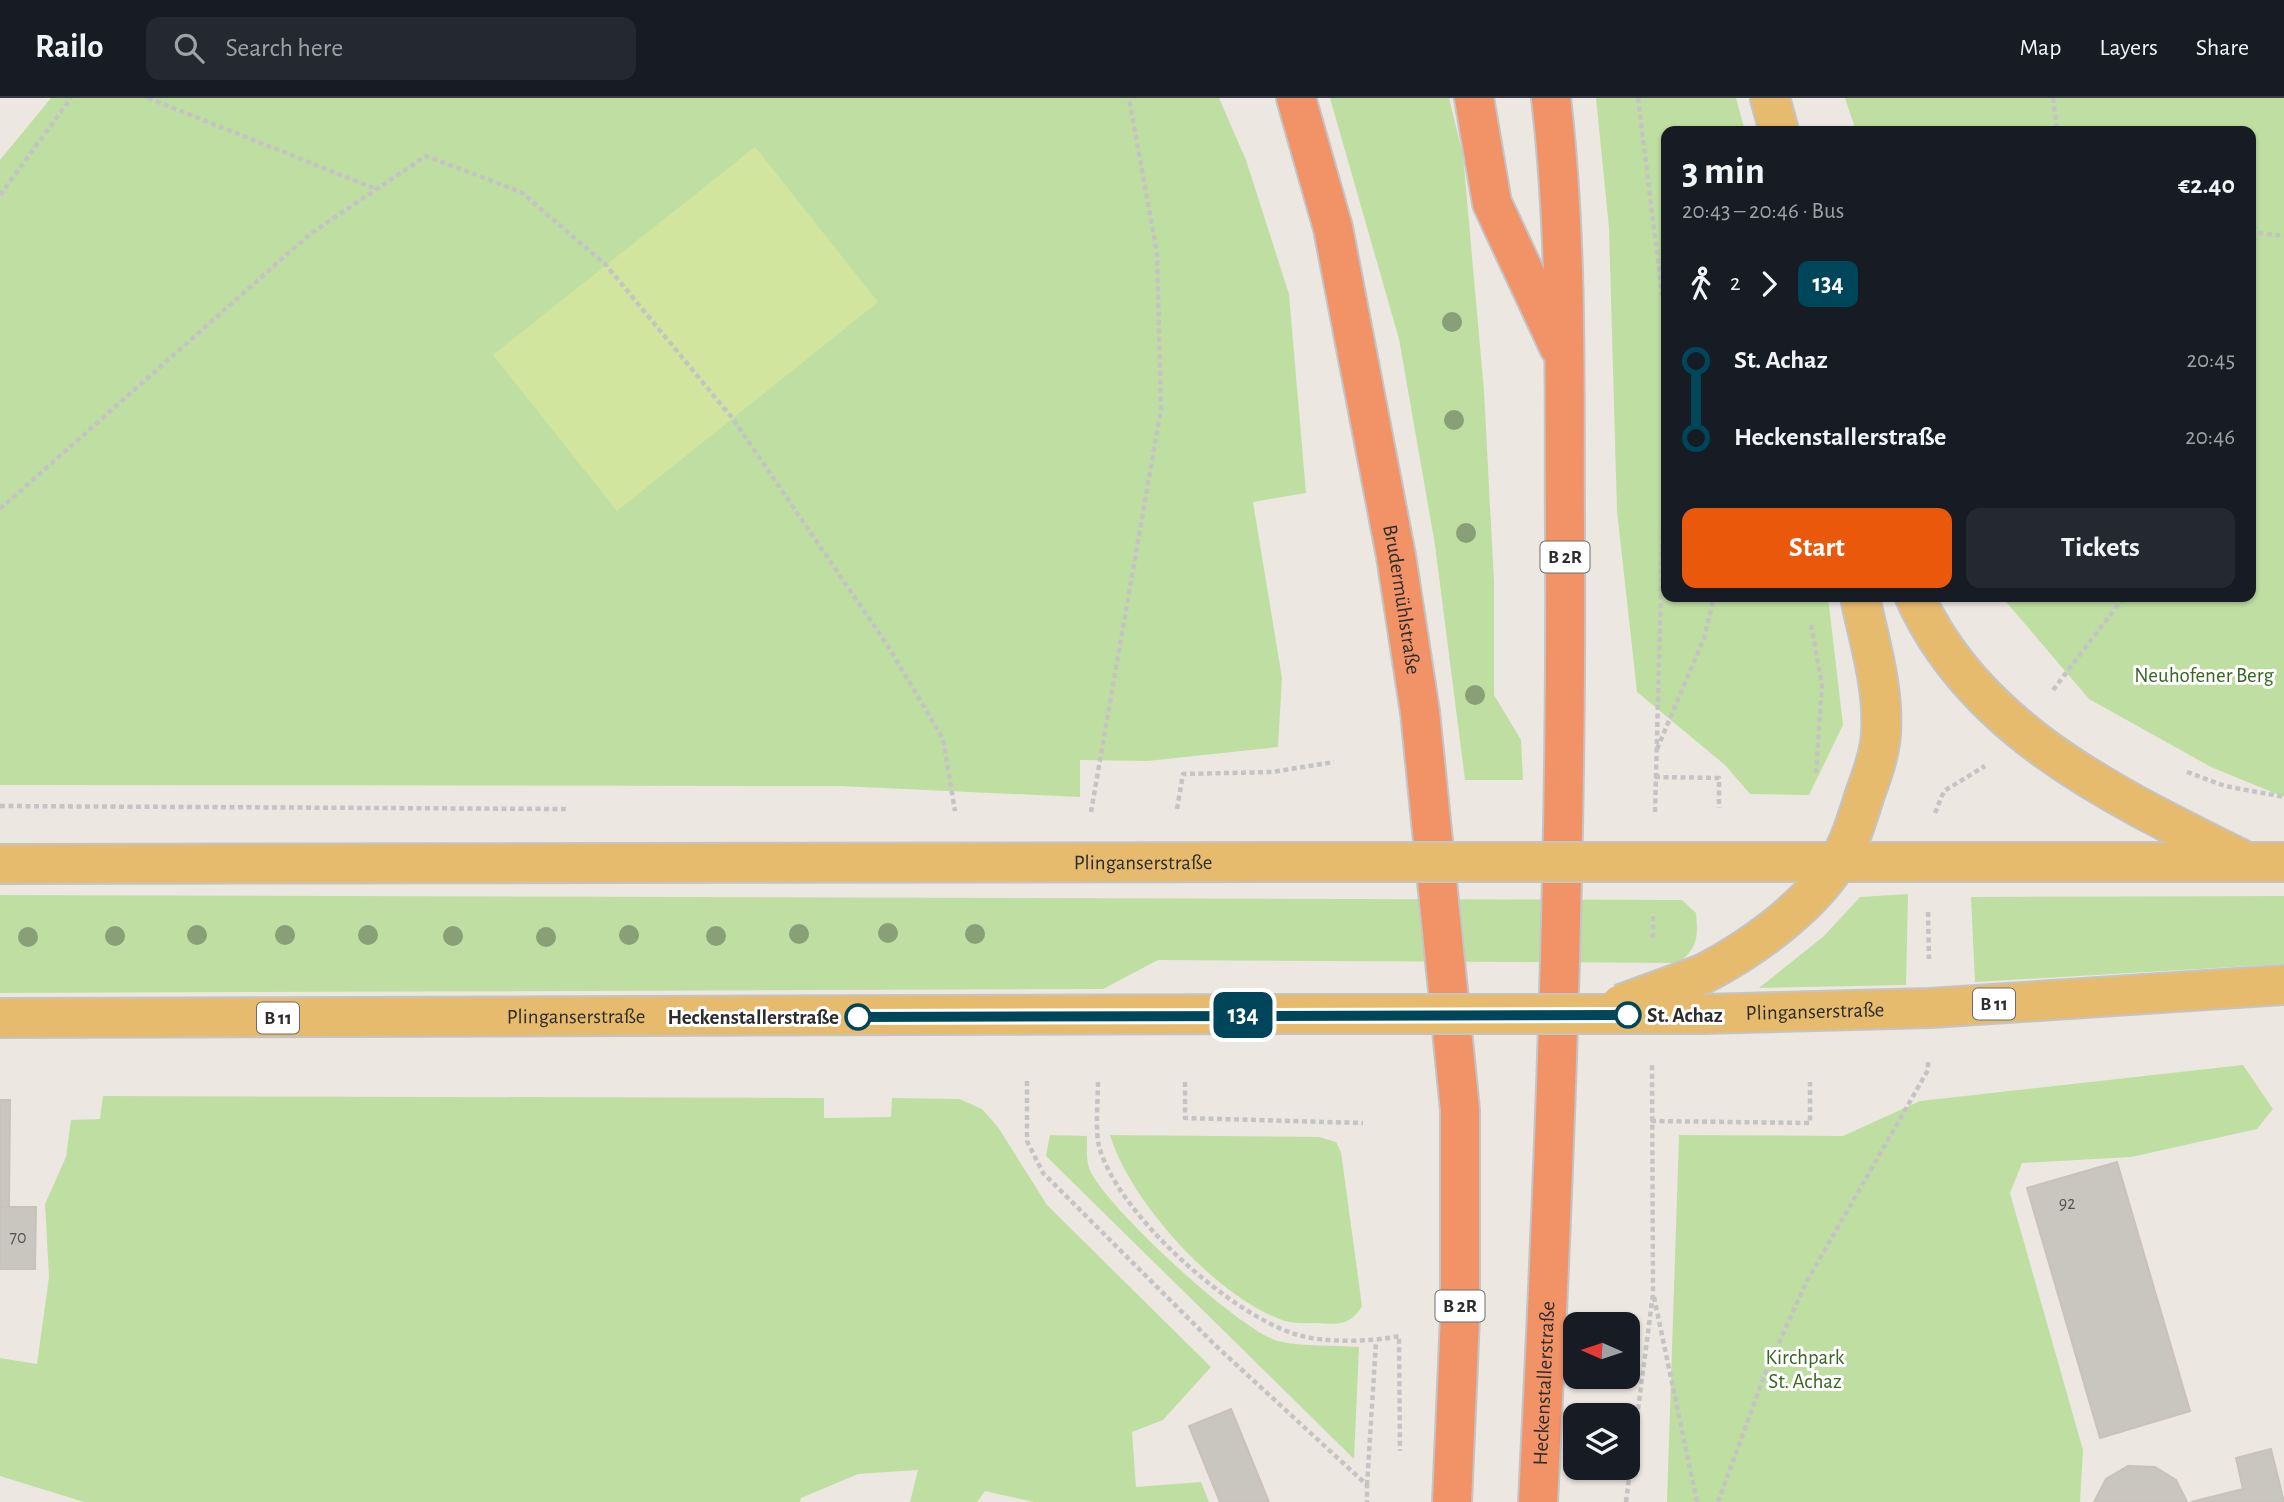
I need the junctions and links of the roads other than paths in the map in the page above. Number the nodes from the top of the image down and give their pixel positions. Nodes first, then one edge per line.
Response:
1 (1296, 98) edge
2 (1474, 98) edge
3 (1551, 98) edge
4 (1770, 98) edge
5 (1778, 126) edge
6 (1564, 358) junction
7 (1861, 602) edge
8 (1917, 602) edge
9 (2265, 862) edge
10 (1838, 863) junction
11 (0, 864) edge
12 (2284, 985) edge
13 (1586, 1015) junction
14 (0, 1018) edge
15 (1452, 1502) edge
16 (1538, 1502) edge

1 - 15 highway, Brudermühlstraße / B 2R
2 - 6 highway, B 2R
3 - 6 highway, B 2R
4 - 5 main road
6 - 16 highway, Heckenstallerstraße / B 2R
7 - 10 main road
8 - 9 main road
9 - 10 main road, Plinganserstraße
10 - 11 main road, Plinganserstraße, bridge
10 - 13 main road, bridge
12 - 13 main road, Plinganserstraße / B 11, bridge
13 - 14 main road, Plinganserstraße / B 11, bridge

